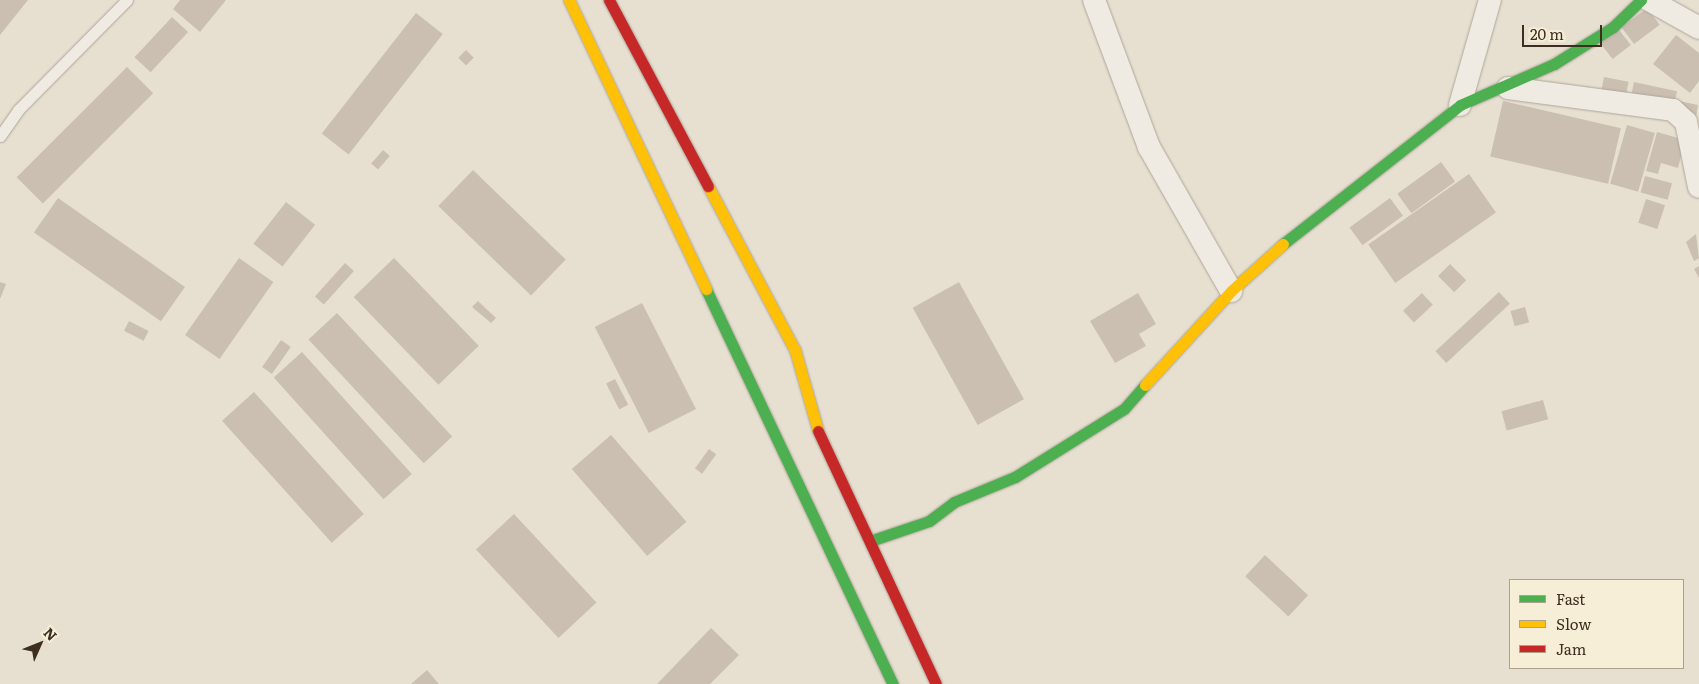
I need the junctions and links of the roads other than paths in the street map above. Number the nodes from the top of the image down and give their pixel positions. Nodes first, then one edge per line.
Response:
1 (127, 0) edge
2 (569, 0) edge
3 (609, 0) edge
4 (1094, 0) edge
5 (1490, 0) edge
6 (1641, 0) edge
7 (1649, 0) edge
8 (1699, 28) edge
9 (1508, 88) junction
10 (1460, 105) junction
11 (0, 136) edge
12 (1699, 187) edge
13 (1231, 291) junction
14 (870, 541) junction
15 (893, 684) edge
16 (936, 684) edge

1 - 11 lane
2 - 15 main road
3 - 14 main road
4 - 13 street
5 - 10 street
6 - 9 main road
7 - 8 street
9 - 10 main road
9 - 12 street
10 - 13 main road
13 - 14 main road
14 - 16 main road

